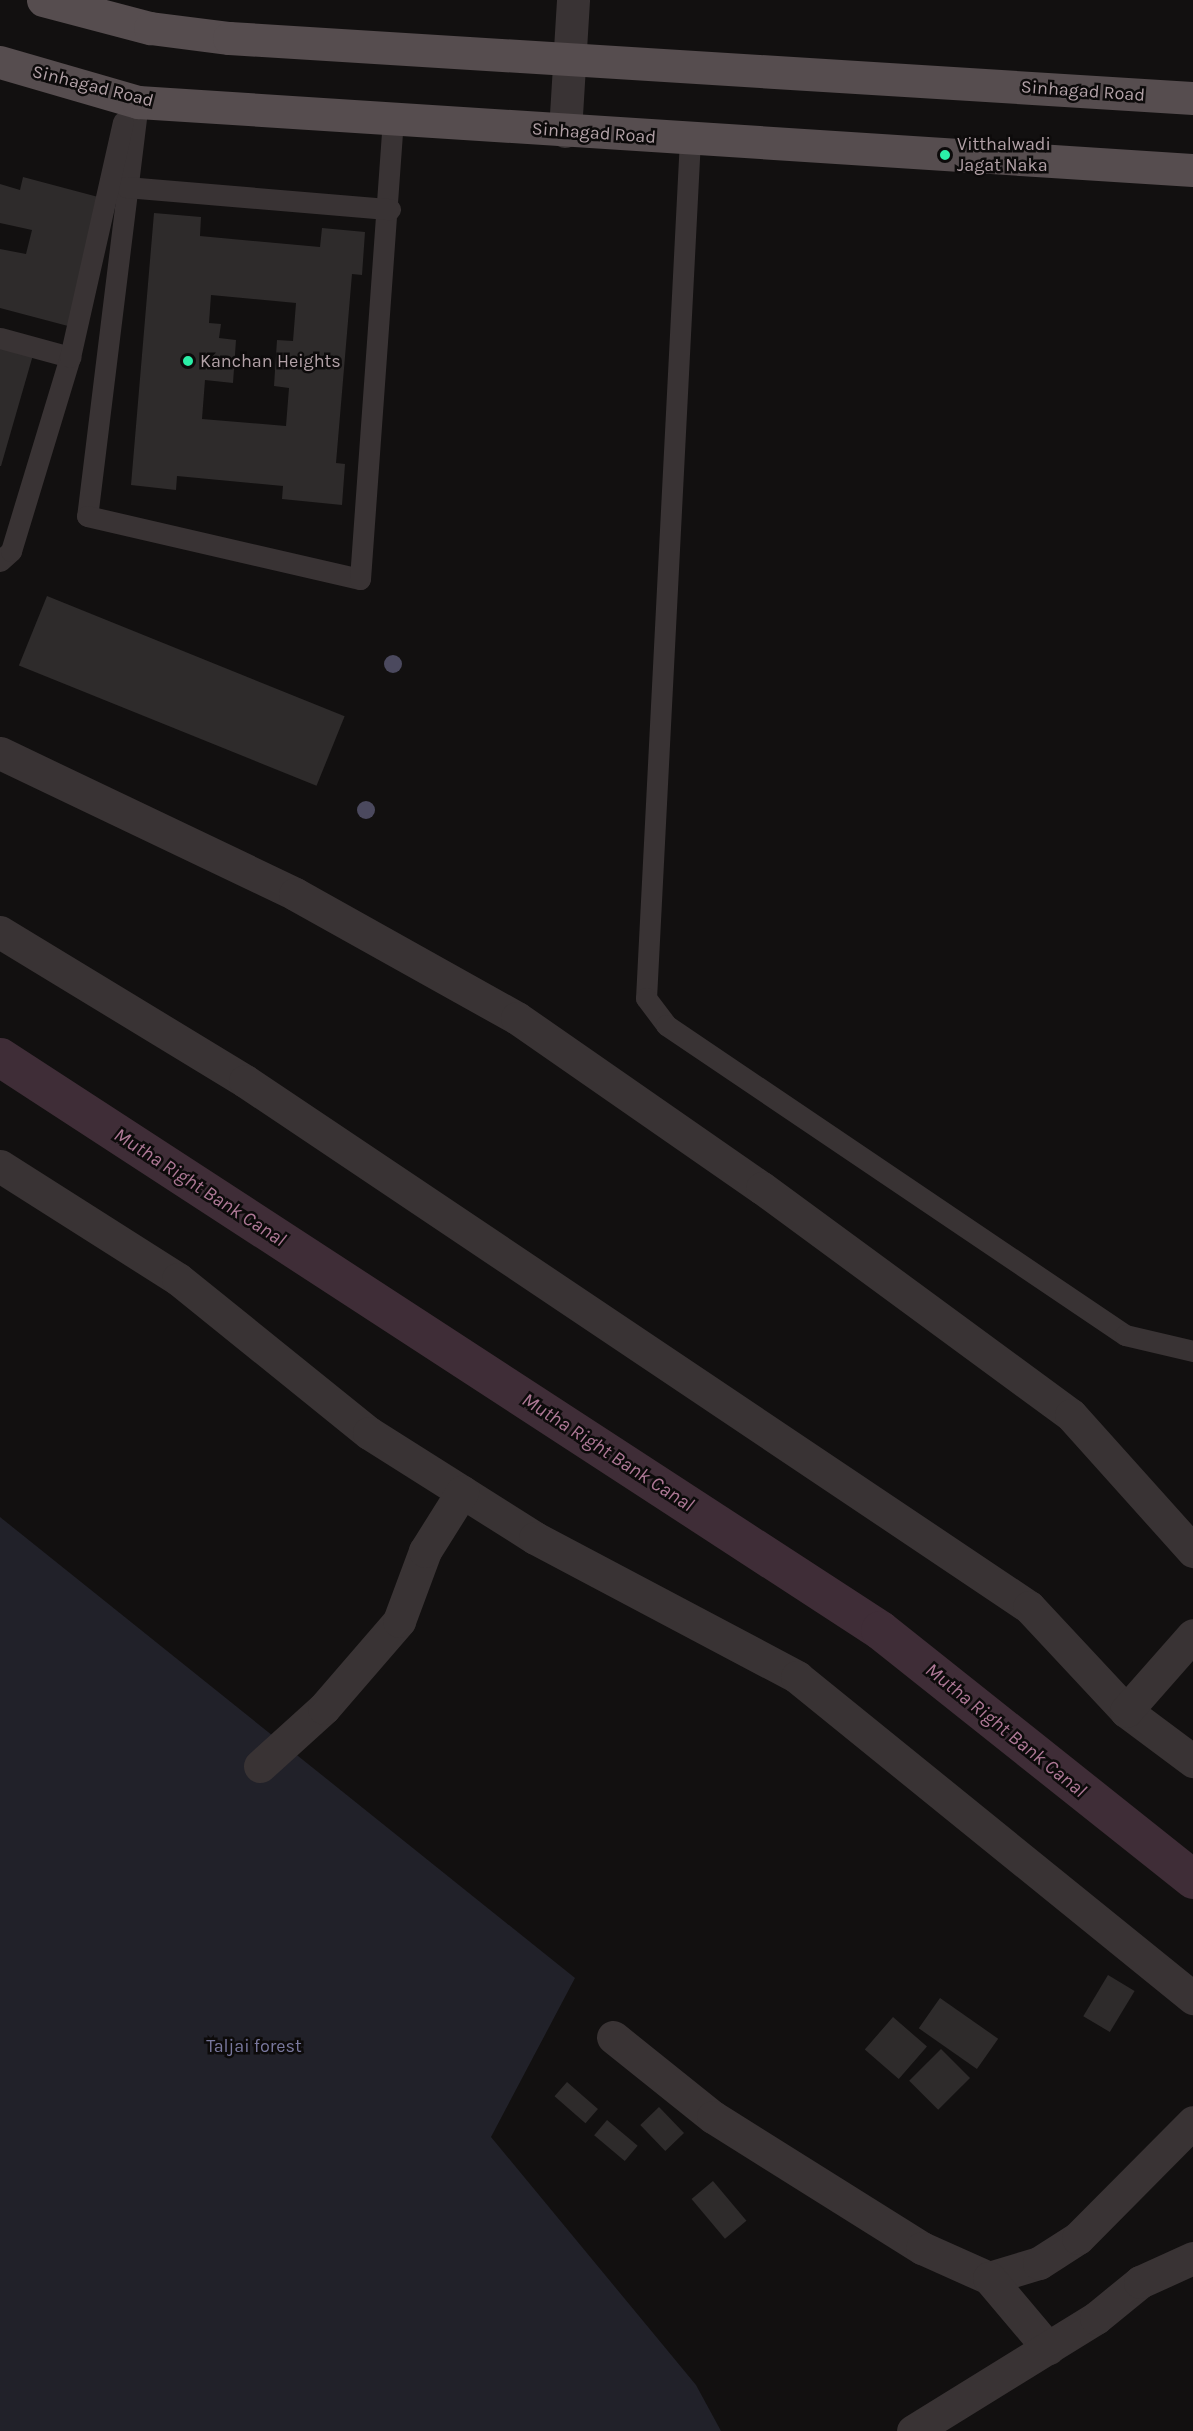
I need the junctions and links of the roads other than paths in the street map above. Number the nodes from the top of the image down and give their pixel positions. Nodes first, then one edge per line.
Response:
1 (43, 0) edge
2 (573, 0) edge
3 (568, 60) junction
4 (0, 62) edge
5 (1193, 98) edge
6 (133, 100) junction
7 (393, 120) junction
8 (564, 131) junction
9 (690, 139) junction
10 (1193, 170) edge
11 (126, 187) junction
12 (390, 208) junction
13 (0, 338) edge
14 (70, 357) junction
15 (0, 561) edge
16 (0, 753) edge
17 (0, 932) edge
18 (0, 1166) edge
19 (1193, 1351) edge
20 (462, 1492) junction
21 (1193, 1551) edge
22 (1193, 1635) edge
23 (1126, 1711) junction
24 (1193, 1761) edge
25 (260, 1766) dead end
26 (1193, 1998) edge
27 (613, 2037) dead end
28 (1193, 2122) edge
29 (1193, 2258) edge
30 (989, 2278) junction
31 (1048, 2348) junction
32 (913, 2431) edge

1 - 3 main road, Sinhagad Road
2 - 3 street
3 - 5 main road, Sinhagad Road
3 - 8 street
4 - 6 main road, Sinhagad Road
6 - 7 main road, Sinhagad Road
6 - 11 lane
6 - 14 lane
7 - 8 main road, Sinhagad Road
7 - 12 lane
8 - 9 main road, Sinhagad Road
9 - 10 main road, Sinhagad Road
9 - 19 lane
11 - 12 lane
11 - 12 lane
13 - 14 lane
14 - 15 lane
16 - 21 street
17 - 23 street
18 - 20 street
20 - 25 street
20 - 26 street
22 - 23 street
23 - 24 street
27 - 30 street
28 - 30 street
29 - 31 street
30 - 31 street
31 - 32 street

